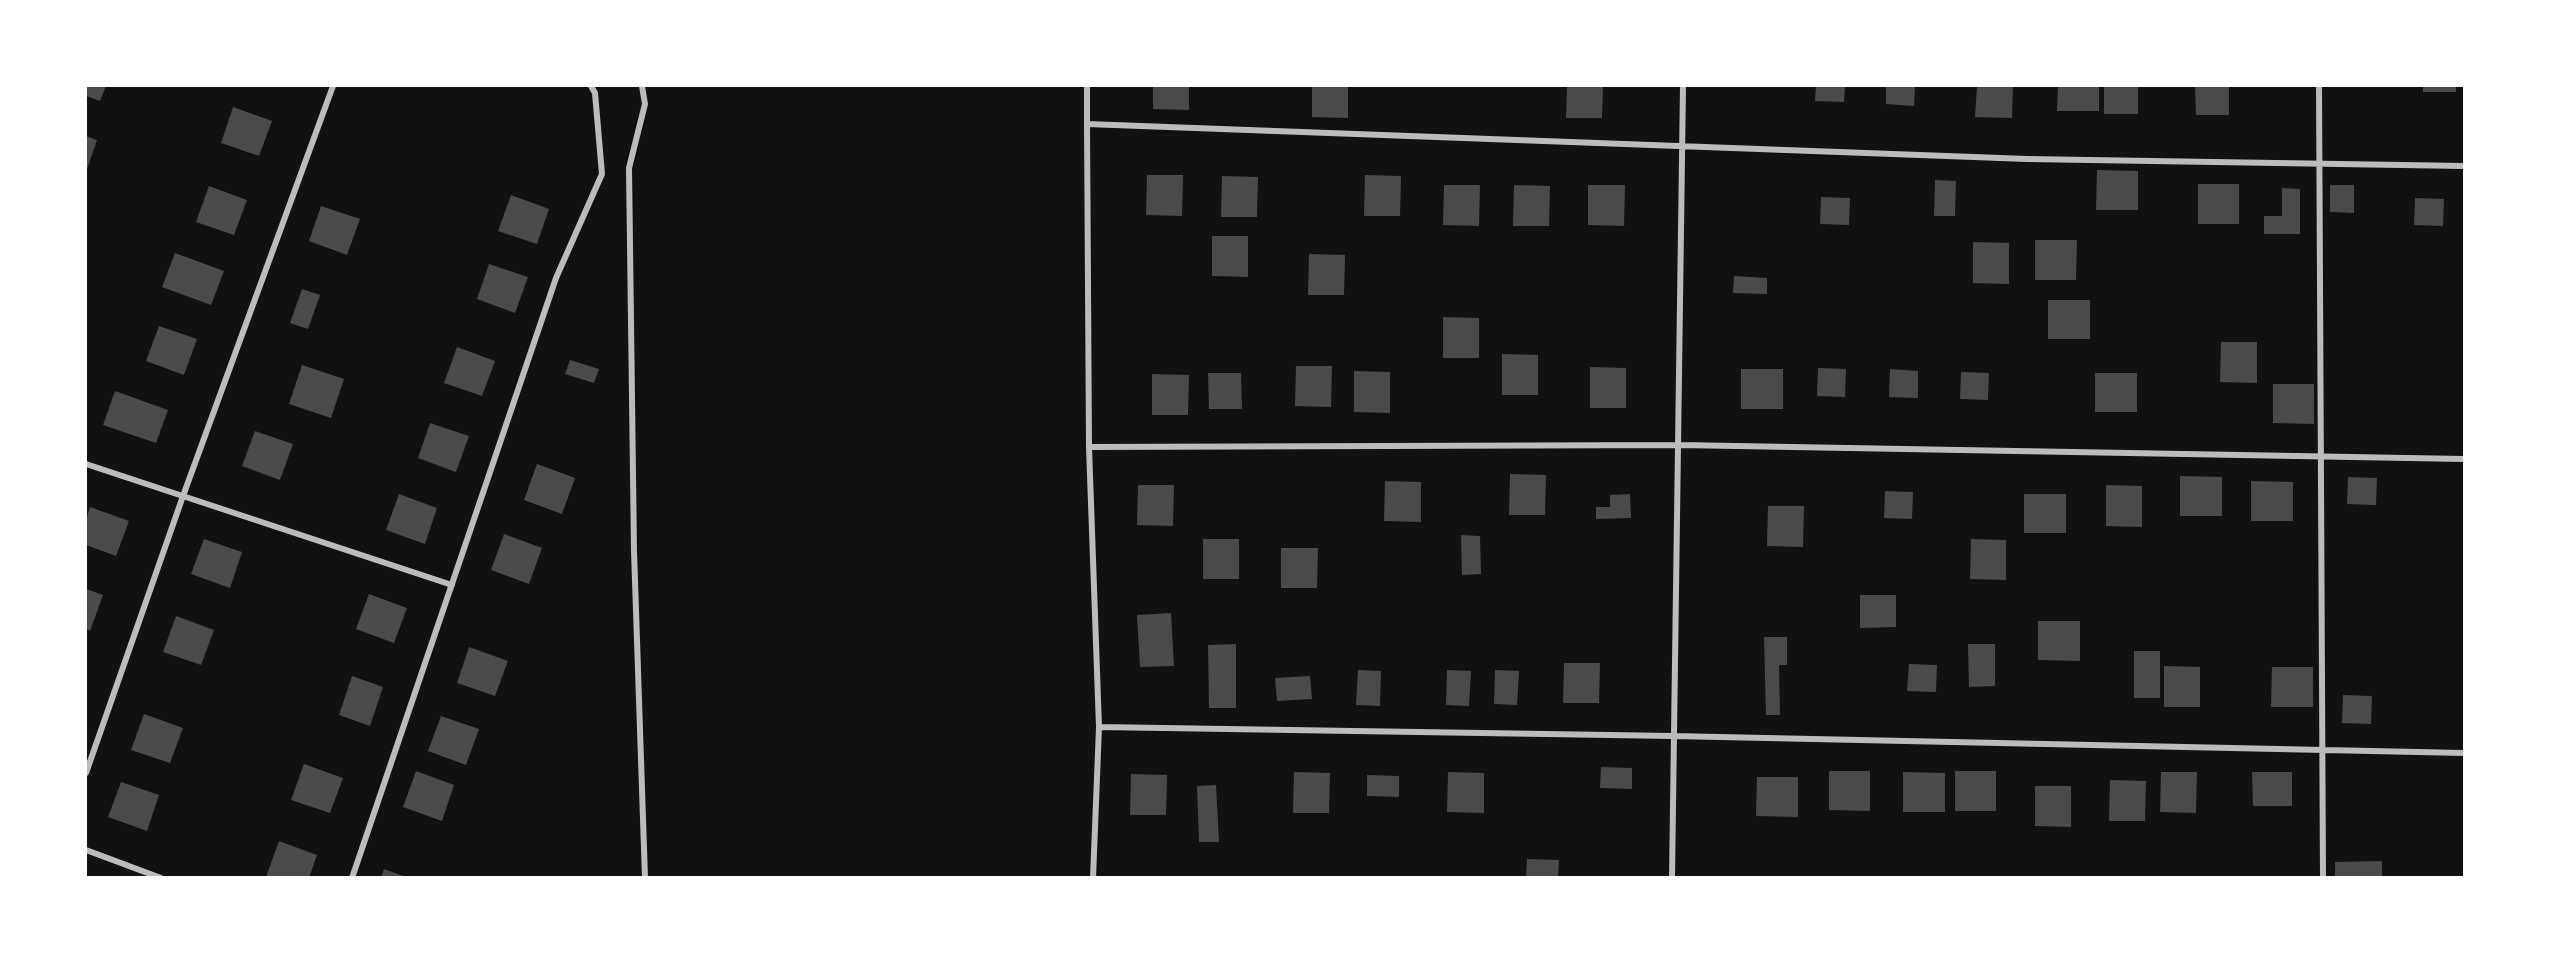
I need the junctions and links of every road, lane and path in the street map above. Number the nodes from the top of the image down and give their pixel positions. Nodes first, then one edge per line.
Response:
1 (333, 86) edge
2 (591, 86) edge
3 (642, 86) edge
4 (1087, 86) edge
5 (1683, 86) edge
6 (2319, 86) edge
7 (1087, 124) junction
8 (1683, 147) junction
9 (2318, 163) junction
10 (2464, 166) edge
11 (1680, 445) junction
12 (1089, 447) junction
13 (2320, 458) junction
14 (2464, 459) edge
15 (86, 464) edge
16 (183, 496) junction
17 (452, 585) junction
18 (1099, 727) junction
19 (1673, 736) junction
20 (2322, 752) junction
21 (2464, 753) edge
22 (86, 773) edge
23 (86, 850) edge
24 (161, 878) edge
25 (352, 878) edge
26 (645, 878) edge
27 (1093, 878) edge
28 (1672, 878) edge
29 (2323, 878) edge

1 - 16 street
2 - 17 street
3 - 26 street
4 - 7 street
5 - 8 street
6 - 9 street
7 - 8 street
7 - 12 street
8 - 9 street
8 - 11 street
9 - 10 street
9 - 13 street
11 - 12 street
11 - 13 street
11 - 19 street
12 - 18 street
13 - 14 street
13 - 20 street
15 - 16 street
16 - 17 street
16 - 22 street
17 - 25 street
18 - 19 street
18 - 27 street
19 - 20 street
19 - 28 street
20 - 21 street
20 - 29 street
23 - 24 street

